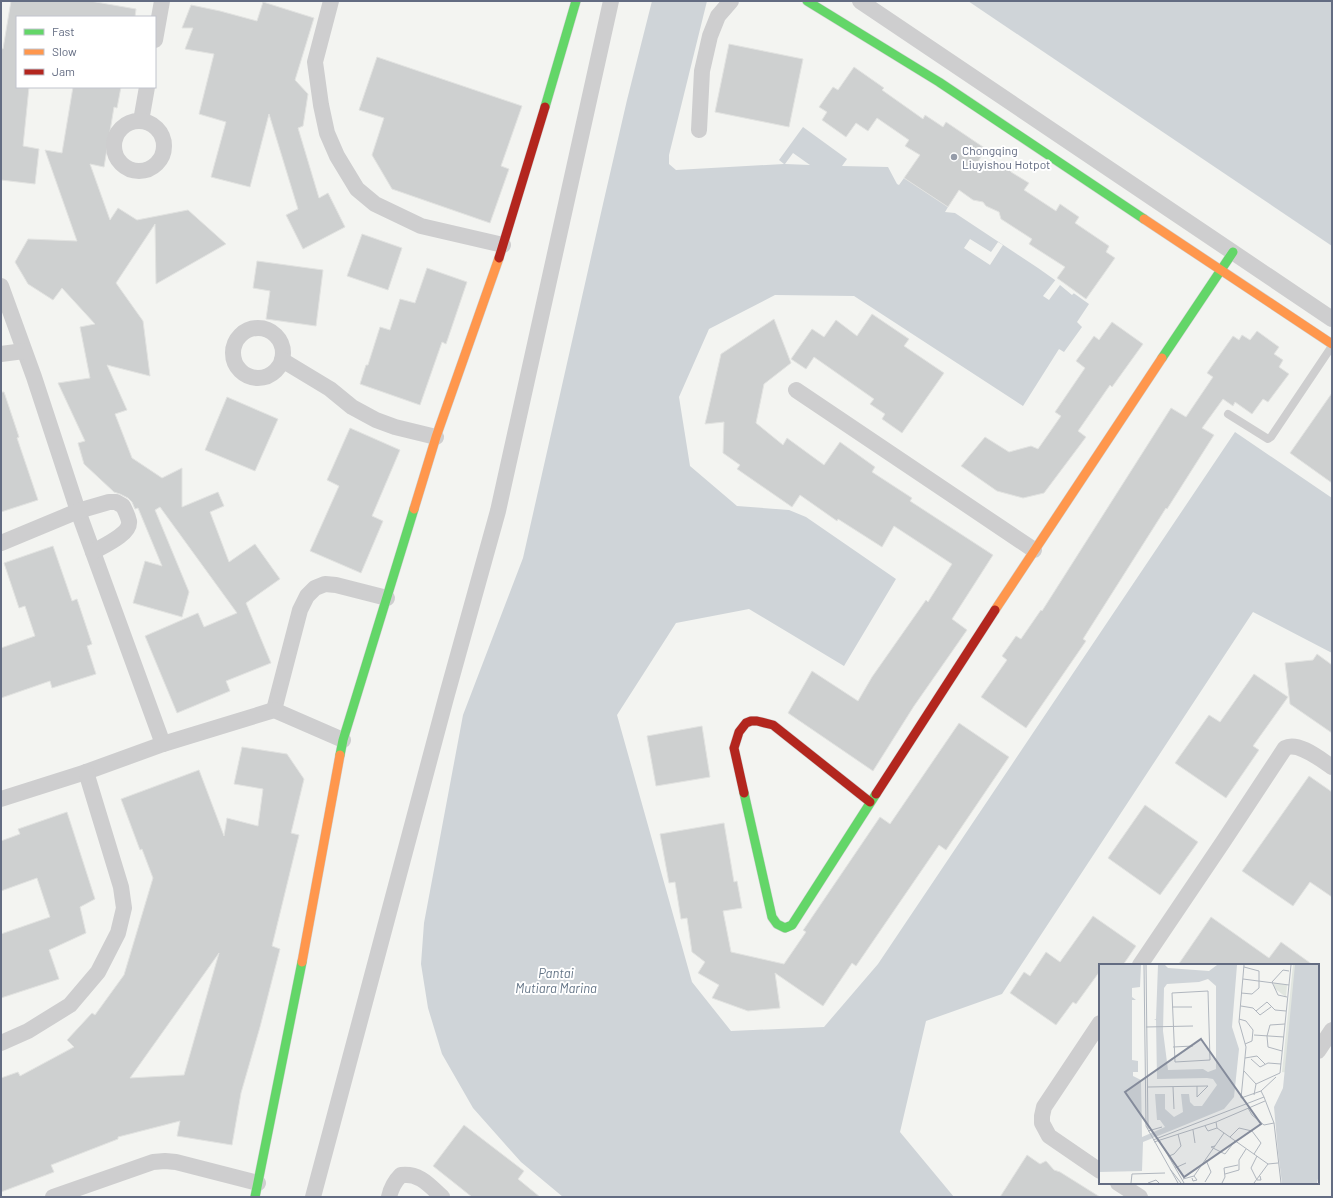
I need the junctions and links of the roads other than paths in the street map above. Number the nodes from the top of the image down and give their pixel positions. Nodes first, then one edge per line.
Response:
1 (162, 1) edge
2 (331, 1) edge
3 (576, 1) edge
4 (611, 1) edge
5 (731, 1) edge
6 (807, 1) edge
7 (860, 1) edge
8 (156, 34) edge
9 (147, 88) edge
10 (141, 121) dead end
11 (699, 130) dead end
12 (502, 245) junction
13 (1233, 252) junction
14 (1221, 270) junction
15 (1, 286) edge
16 (1332, 318) edge
17 (1332, 345) edge
18 (24, 351) junction
19 (1, 354) edge
20 (282, 360) dead end
21 (796, 390) dead end
22 (1228, 414) dead end
23 (436, 437) junction
24 (78, 510) junction
25 (1, 543) edge
26 (1034, 550) junction
27 (93, 552) junction
28 (387, 598) junction
29 (274, 710) junction
30 (343, 740) junction
31 (163, 744) junction
32 (1332, 767) edge
33 (86, 772) junction
34 (1, 799) edge
35 (870, 802) junction
36 (1141, 964) edge
37 (1099, 1024) edge
38 (1332, 1030) edge
39 (1, 1043) edge
40 (1319, 1050) edge
41 (1099, 1170) edge
42 (1120, 1184) edge
43 (256, 1190) edge
44 (53, 1197) edge
45 (313, 1197) edge
46 (389, 1197) edge
47 (442, 1197) edge
48 (1140, 1197) edge

1 - 8 street
2 - 12 street
3 - 12 street
4 - 45 street
5 - 11 street
6 - 14 street
7 - 13 street
9 - 10 street
12 - 23 street
13 - 14 street
13 - 16 street
14 - 17 street
14 - 26 street
15 - 18 street
17 - 22 lane
18 - 19 street
18 - 24 street
20 - 23 street
21 - 26 street
23 - 28 street
24 - 25 street
24 - 27 street
24 - 27 street
26 - 35 street
27 - 31 street
28 - 29 street
28 - 30 street
29 - 30 street
29 - 31 street
30 - 43 street
31 - 33 street
32 - 36 street
33 - 34 street
33 - 39 street
35 - 35 street
37 - 41 street
38 - 40 street
42 - 48 street
43 - 44 street
46 - 47 street

